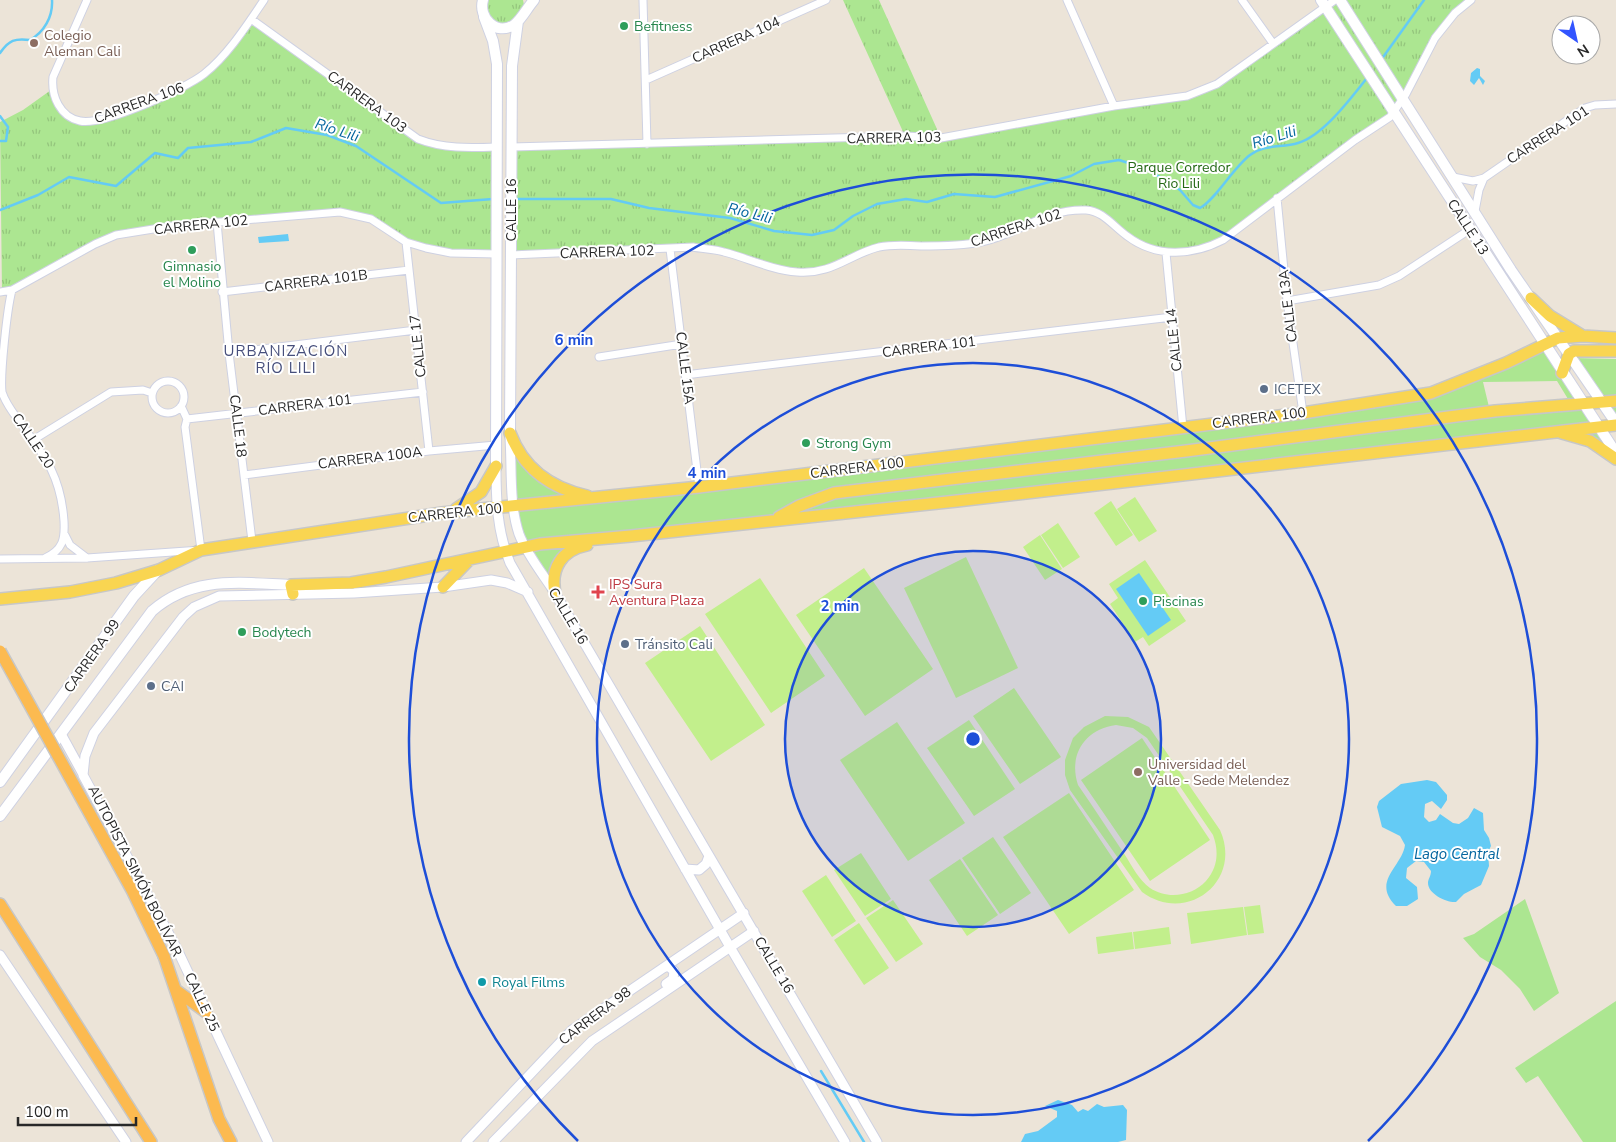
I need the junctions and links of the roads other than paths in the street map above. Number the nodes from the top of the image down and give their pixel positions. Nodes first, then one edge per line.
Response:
1 (87, 0) edge
2 (264, 0) edge
3 (523, 0) edge
4 (534, 0) edge
5 (643, 0) edge
6 (826, 0) edge
7 (1067, 0) edge
8 (1242, 0) edge
9 (1335, 0) edge
10 (1340, 0) edge
11 (1471, 0) edge
12 (1323, 4) edge
13 (481, 7) edge
14 (251, 19) junction
15 (520, 19) junction
16 (1272, 42) junction
17 (646, 80) junction
18 (1403, 100) junction
19 (1616, 104) edge
20 (1114, 106) junction
21 (1394, 112) junction
22 (647, 144) junction
23 (497, 147) junction
24 (512, 147) junction
25 (1453, 178) junction
26 (1484, 178) junction
27 (1277, 198) junction
28 (1474, 211) junction
29 (217, 222) junction
30 (1469, 230) junction
31 (406, 242) junction
32 (670, 250) junction
33 (1166, 253) junction
34 (497, 254) junction
35 (511, 255) junction
36 (409, 270) junction
37 (12, 290) junction
38 (0, 292) edge
39 (222, 292) junction
40 (1531, 298) junction
41 (1287, 301) junction
42 (1172, 317) junction
43 (416, 330) junction
44 (1582, 336) junction
45 (1558, 338) junction
46 (1616, 338) edge
47 (682, 344) junction
48 (1544, 344) junction
49 (1616, 351) edge
50 (229, 352) junction
51 (1568, 354) junction
52 (599, 358) dead end
53 (1562, 373) junction
54 (685, 375) junction
55 (423, 392) junction
56 (152, 393) junction
57 (1601, 402) junction
58 (1616, 402) edge
59 (1582, 403) junction
60 (181, 406) junction
61 (1303, 413) junction
62 (237, 414) junction
63 (188, 419) junction
64 (1616, 424) edge
65 (1597, 426) junction
66 (1184, 428) junction
67 (510, 432) junction
68 (1535, 433) junction
69 (33, 440) junction
70 (496, 445) junction
71 (429, 451) junction
72 (1616, 453) edge
73 (1616, 459) edge
74 (496, 466) junction
75 (244, 475) junction
76 (700, 487) junction
77 (598, 498) junction
78 (514, 506) junction
79 (497, 508) junction
80 (442, 513) junction
81 (774, 520) junction
82 (64, 535) junction
83 (631, 536) junction
84 (252, 541) junction
85 (525, 547) junction
86 (202, 550) junction
87 (505, 552) junction
88 (0, 558) edge
89 (87, 558) junction
90 (42, 559) junction
91 (470, 559) junction
92 (159, 570) junction
93 (443, 587) junction
94 (292, 590) junction
95 (528, 592) junction
96 (555, 593) junction
97 (0, 599) edge
98 (0, 651) edge
99 (61, 734) junction
100 (83, 775) junction
101 (0, 782) edge
102 (0, 816) edge
103 (709, 856) junction
104 (685, 869) junction
105 (0, 904) edge
106 (744, 913) junction
107 (720, 929) junction
108 (754, 931) junction
109 (730, 947) junction
110 (0, 955) edge
111 (661, 968) junction
112 (177, 990) junction
113 (655, 996) junction
114 (206, 1012) junction
115 (123, 1141) edge
116 (151, 1142) edge
117 (231, 1142) edge
118 (268, 1142) edge
119 (466, 1142) edge
120 (493, 1142) edge
121 (845, 1142) edge
122 (877, 1142) edge

1 - 14 street, CARRERA 106
2 - 14 street, CARRERA 106
3 - 15 main road, CALLE 16
4 - 15 main road
5 - 17 street
6 - 17 street, CARRERA 104
7 - 20 street
8 - 16 street
9 - 12 street, CARRERA 103
10 - 18 main road, CALLE 13
11 - 18 street, CARRERA 102
12 - 16 street, CARRERA 103
12 - 21 main road, CALLE 13
13 - 15 main road
13 - 23 main road, CALLE 16
14 - 23 street, CARRERA 103
15 - 24 main road, CALLE 16
16 - 20 street, CARRERA 103
17 - 22 street
18 - 21 street, CARRERA 102
18 - 25 main road, CALLE 13
19 - 26 street, CARRERA 101
20 - 22 street, CARRERA 103
21 - 27 street, CARRERA 102
21 - 30 main road, CALLE 13
22 - 24 street, CARRERA 103
23 - 34 main road, CALLE 16
24 - 35 main road, CALLE 16
25 - 26 street
25 - 28 main road, CALLE 13
26 - 28 street
27 - 33 street, CARRERA 102
27 - 41 street, CALLE 13A
28 - 40 main road, CALLE 13
29 - 31 street, CARRERA 102
29 - 37 street, CARRERA 102
29 - 39 street, CALLE 18
30 - 41 street
30 - 48 main road, CALLE 13
31 - 34 street, CARRERA 102
31 - 36 street, CALLE 17
32 - 33 street, CARRERA 102
32 - 35 street, CARRERA 102
32 - 47 street, CALLE 15A
33 - 42 street, CALLE 14
34 - 70 main road, CALLE 16
35 - 67 main road, CALLE 16
36 - 39 street, CARRERA 101B
36 - 43 street, CALLE 17
37 - 38 street, CARRERA 102
37 - 69 street, CALLE 20
39 - 50 street, CALLE 18
40 - 44 main road
40 - 45 main road, CALLE 13
41 - 61 street, CALLE 13A
42 - 54 street, CARRERA 101
42 - 66 street, CALLE 14
43 - 50 street
43 - 55 street, CALLE 17
44 - 45 main road, CARRERA 100
44 - 46 main road, CARRERA 100
45 - 48 main road, CARRERA 100
45 - 51 main road, CALLE 13
47 - 52 street
47 - 54 street, CALLE 15A
48 - 53 main road, CALLE 13
48 - 61 main road, CARRERA 100
49 - 51 main road
50 - 62 street, CALLE 18
51 - 53 main road
51 - 57 main road, CALLE 13
53 - 59 main road, CALLE 13
54 - 76 street, CALLE 15A
55 - 62 street, CARRERA 101
55 - 71 street, CALLE 17
56 - 60 street
56 - 60 street
56 - 69 street
57 - 58 main road
57 - 59 main road
57 - 64 main road, CALLE 13
59 - 65 main road, CALLE 13
59 - 81 main road
60 - 63 street
61 - 66 main road, CARRERA 100
62 - 63 street, CARRERA 101
62 - 75 street, CALLE 18
63 - 86 street
64 - 65 main road
65 - 68 main road
65 - 72 main road, CALLE 13
66 - 76 main road, CARRERA 100
67 - 77 main road
67 - 78 street, CALLE 16
68 - 73 main road
68 - 81 main road
69 - 82 street, CALLE 20
70 - 71 street, CARRERA 100A
70 - 74 main road, CALLE 16
71 - 75 street, CARRERA 100A
74 - 79 street, CALLE 16
74 - 80 main road
75 - 84 street, CALLE 18
76 - 77 main road, CARRERA 100
77 - 78 main road, CARRERA 100
78 - 79 main road, CARRERA 100
78 - 85 street, CALLE 16
79 - 80 main road, CARRERA 100
79 - 87 street, CALLE 16
80 - 84 main road, CARRERA 100
81 - 83 main road
82 - 89 street
82 - 90 street
83 - 85 main road
83 - 96 main road
84 - 86 main road, CARRERA 100
85 - 87 main road
85 - 96 street, CALLE 16
86 - 89 street, CARRERA 100
86 - 92 main road, CARRERA 99
87 - 91 main road
87 - 95 street, CALLE 16
88 - 90 street, CARRERA 100
89 - 90 street, CARRERA 100
91 - 93 main road
91 - 94 main road
92 - 97 main road
92 - 101 main road, CARRERA 99
93 - 94 street
93 - 95 street
94 - 99 main road, CARRERA 99
94 - 100 street
95 - 104 street, CALLE 16
96 - 103 street, CALLE 16
98 - 112 highway, AUTOPISTA SIMÓN BOLÍVAR, bridge
99 - 100 street, CALLE 25
99 - 102 main road, CARRERA 99
100 - 114 street, CALLE 25
103 - 104 street
103 - 106 street, CALLE 16
104 - 107 street, CALLE 16
105 - 116 highway
106 - 107 street, CARRERA 98
106 - 108 street, CALLE 16
107 - 109 street, CALLE 16
107 - 111 street, CARRERA 98
108 - 109 street, CARRERA 98
108 - 122 street, CALLE 16
109 - 113 street, CARRERA 98
109 - 121 street, CALLE 16
110 - 115 street
111 - 113 street
111 - 119 street, CARRERA 98
112 - 114 highway
112 - 117 highway, AUTOPISTA SIMÓN BOLÍVAR
113 - 120 street, CARRERA 98
114 - 118 street, CALLE 25

